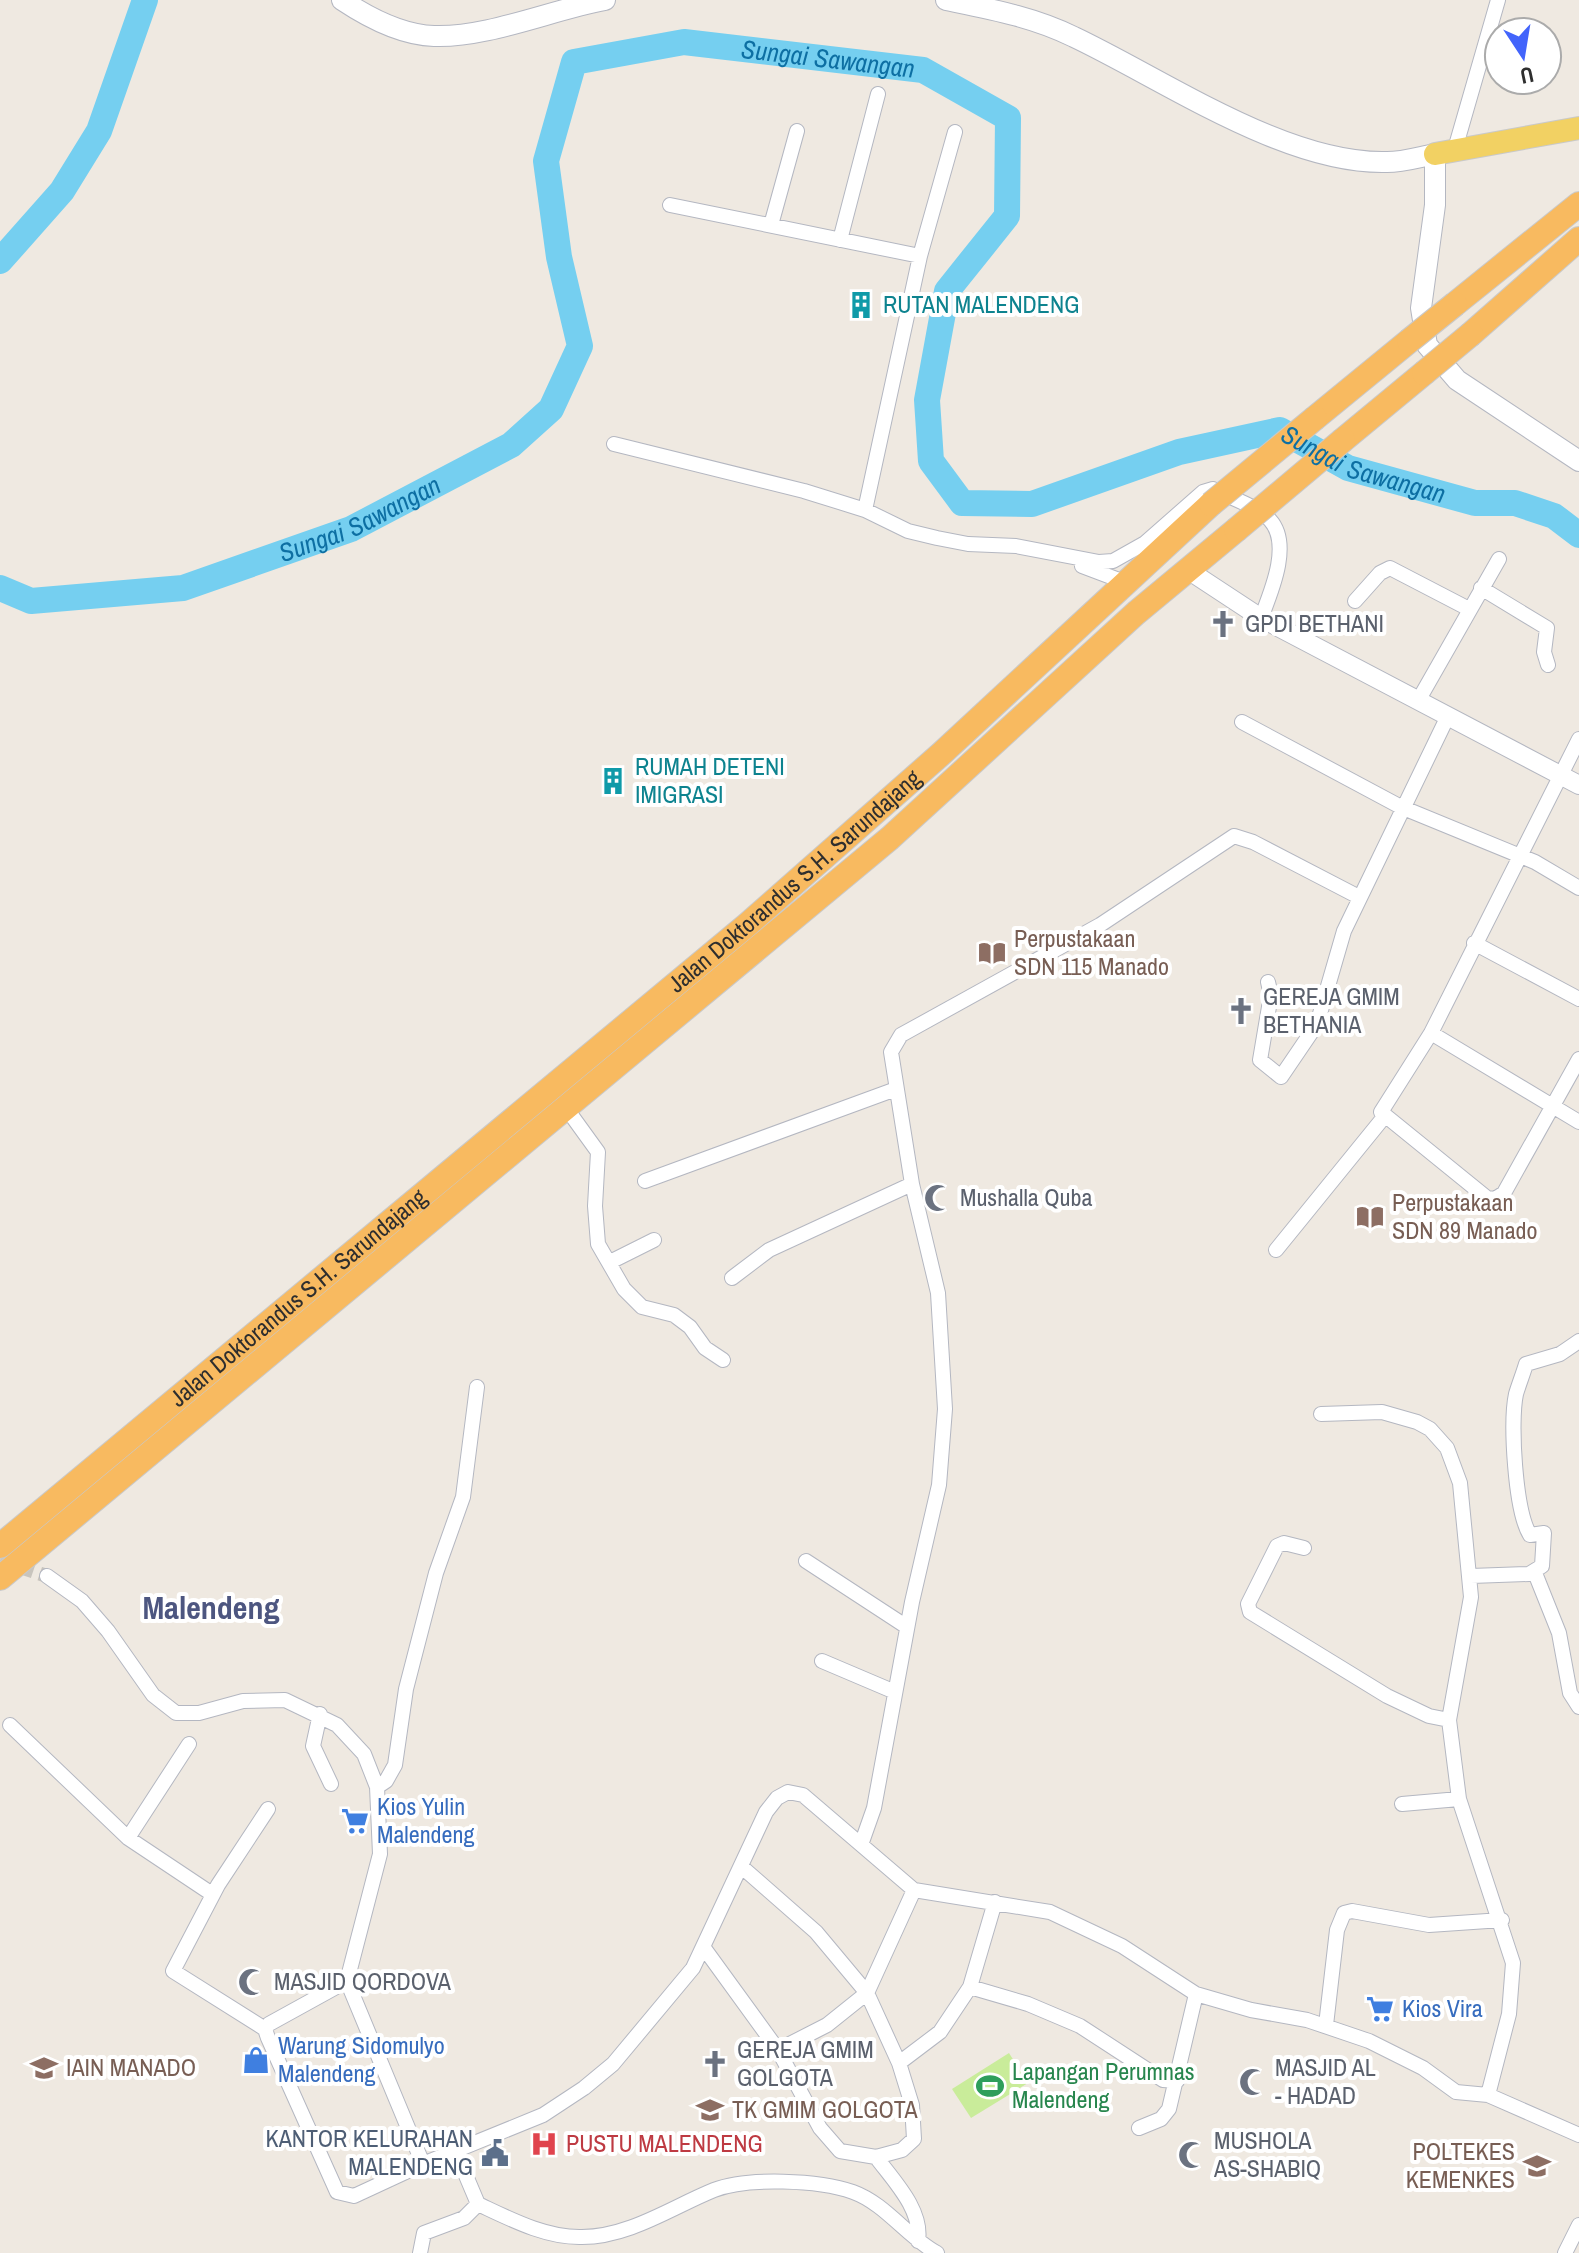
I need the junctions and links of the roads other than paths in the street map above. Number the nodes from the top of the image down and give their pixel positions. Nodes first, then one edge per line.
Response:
1 (342, 0) edge
2 (605, 0) edge
3 (946, 0) edge
4 (1498, 0) edge
5 (878, 94) dead end
6 (1579, 128) edge
7 (797, 131) dead end
8 (955, 132) dead end
9 (1445, 152) junction
10 (1387, 162) junction
11 (1579, 204) edge
12 (670, 205) dead end
13 (1435, 205) junction
14 (771, 225) junction
15 (1579, 239) edge
16 (840, 240) junction
17 (920, 256) junction
18 (614, 444) dead end
19 (1579, 461) edge
20 (865, 510) junction
21 (1047, 552) junction
22 (1499, 559) dead end
23 (1188, 570) junction
24 (1127, 583) junction
25 (1481, 588) junction
26 (1355, 601) dead end
27 (1469, 609) junction
28 (1261, 618) junction
29 (1548, 665) dead end
30 (1418, 701) junction
31 (1447, 718) junction
32 (1242, 722) dead end
33 (1579, 739) edge
34 (1559, 774) junction
35 (1579, 785) edge
36 (1401, 807) junction
37 (1518, 857) junction
38 (1579, 888) edge
39 (1359, 897) junction
40 (1474, 943) junction
41 (1268, 982) dead end
42 (1579, 999) edge
43 (1431, 1033) junction
44 (624, 1041) junction
45 (1579, 1059) edge
46 (896, 1089) junction
47 (564, 1105) junction
48 (1551, 1105) junction
49 (1384, 1117) junction
50 (1579, 1122) edge
51 (645, 1181) dead end
52 (912, 1184) junction
53 (654, 1240) dead end
54 (1276, 1250) dead end
55 (610, 1262) junction
56 (732, 1278) dead end
57 (1579, 1341) edge
58 (723, 1360) dead end
59 (477, 1387) dead end
60 (1321, 1414) dead end
61 (0, 1546) edge
62 (1304, 1548) dead end
63 (806, 1561) dead end
64 (1535, 1573) junction
65 (47, 1576) tunnel mouth
66 (1471, 1576) junction
67 (0, 1578) edge
68 (907, 1627) junction
69 (822, 1661) dead end
70 (895, 1692) junction
71 (1579, 1707) edge
72 (320, 1714) junction
73 (1449, 1720) junction
74 (10, 1725) dead end
75 (189, 1744) dead end
76 (331, 1784) dead end
77 (377, 1787) junction
78 (1459, 1799) junction
79 (1402, 1804) dead end
80 (268, 1809) dead end
81 (128, 1838) junction
82 (862, 1842) junction
83 (743, 1868) junction
84 (914, 1890) junction
85 (212, 1894) junction
86 (995, 1902) junction
87 (1502, 1920) junction
88 (704, 1948) junction
89 (347, 1981) junction
90 (970, 1987) junction
91 (867, 1993) junction
92 (1196, 1994) junction
93 (1326, 2025) junction
94 (259, 2026) junction
95 (778, 2050) junction
96 (899, 2063) junction
97 (1177, 2081) junction
98 (1488, 2095) junction
99 (1139, 2128) dead end
100 (1579, 2135) edge
101 (456, 2152) junction
102 (876, 2157) junction
103 (423, 2164) junction
104 (478, 2204) junction
105 (1579, 2225) edge
106 (918, 2241) junction
107 (420, 2253) edge
108 (937, 2253) edge
109 (1565, 2253) edge

1 - 2 main road
3 - 10 main road
4 - 9 street
5 - 16 street
6 - 9 main road
7 - 14 street
8 - 17 street
9 - 10 main road
9 - 13 main road
10 - 13 main road
11 - 24 highway, Jalan Doktorandus S.H. Sarundajang, bridge
12 - 14 street
13 - 19 main road
14 - 16 street
15 - 23 highway, Jalan Doktorandus S.H. Sarundajang, bridge
16 - 17 street
17 - 20 street
18 - 20 street
20 - 21 street
21 - 24 street
21 - 28 street
22 - 25 street
23 - 28 street
23 - 44 highway, Jalan Doktorandus S.H. Sarundajang
24 - 44 highway, Jalan Doktorandus S.H. Sarundajang
25 - 27 street
25 - 29 street
26 - 27 street
27 - 30 street
28 - 30 street
30 - 31 street
31 - 34 street
31 - 36 street
32 - 36 street
33 - 34 street
34 - 35 street
34 - 37 street
36 - 37 street
36 - 39 street
37 - 38 street
37 - 40 street
39 - 41 street
39 - 46 street
40 - 42 street
40 - 43 street
43 - 48 street
43 - 49 street
44 - 47 highway, Jalan Doktorandus S.H. Sarundajang
44 - 61 highway, Jalan Doktorandus S.H. Sarundajang
45 - 48 street
46 - 51 street
46 - 52 street
47 - 55 street
47 - 67 highway, Jalan Doktorandus S.H. Sarundajang
48 - 49 street
48 - 50 street
49 - 54 street
52 - 56 street
52 - 68 street
53 - 55 street
55 - 58 street
57 - 64 street
59 - 77 street
60 - 66 street
62 - 73 street
63 - 68 street
64 - 66 street
64 - 71 street
65 - 72 street
66 - 73 street
68 - 70 street
69 - 70 street
70 - 82 street
72 - 76 street
72 - 77 street
73 - 78 street
74 - 81 street
75 - 81 street
77 - 89 street
78 - 79 street
78 - 87 street
80 - 85 street
81 - 85 street
82 - 83 street
82 - 84 street
83 - 88 street
83 - 91 street
84 - 86 street
84 - 91 street
85 - 94 street
86 - 90 street
86 - 92 street
87 - 93 street
87 - 98 street
88 - 95 street
88 - 101 street
89 - 94 street
89 - 103 street
90 - 96 street
90 - 97 street
91 - 95 street
91 - 96 street
92 - 93 street
92 - 97 street
93 - 98 street
94 - 103 street
95 - 102 street
96 - 102 street
97 - 99 street
98 - 100 street
101 - 103 street
101 - 104 street
102 - 106 street
104 - 106 street
104 - 107 street
105 - 109 street
106 - 108 street

